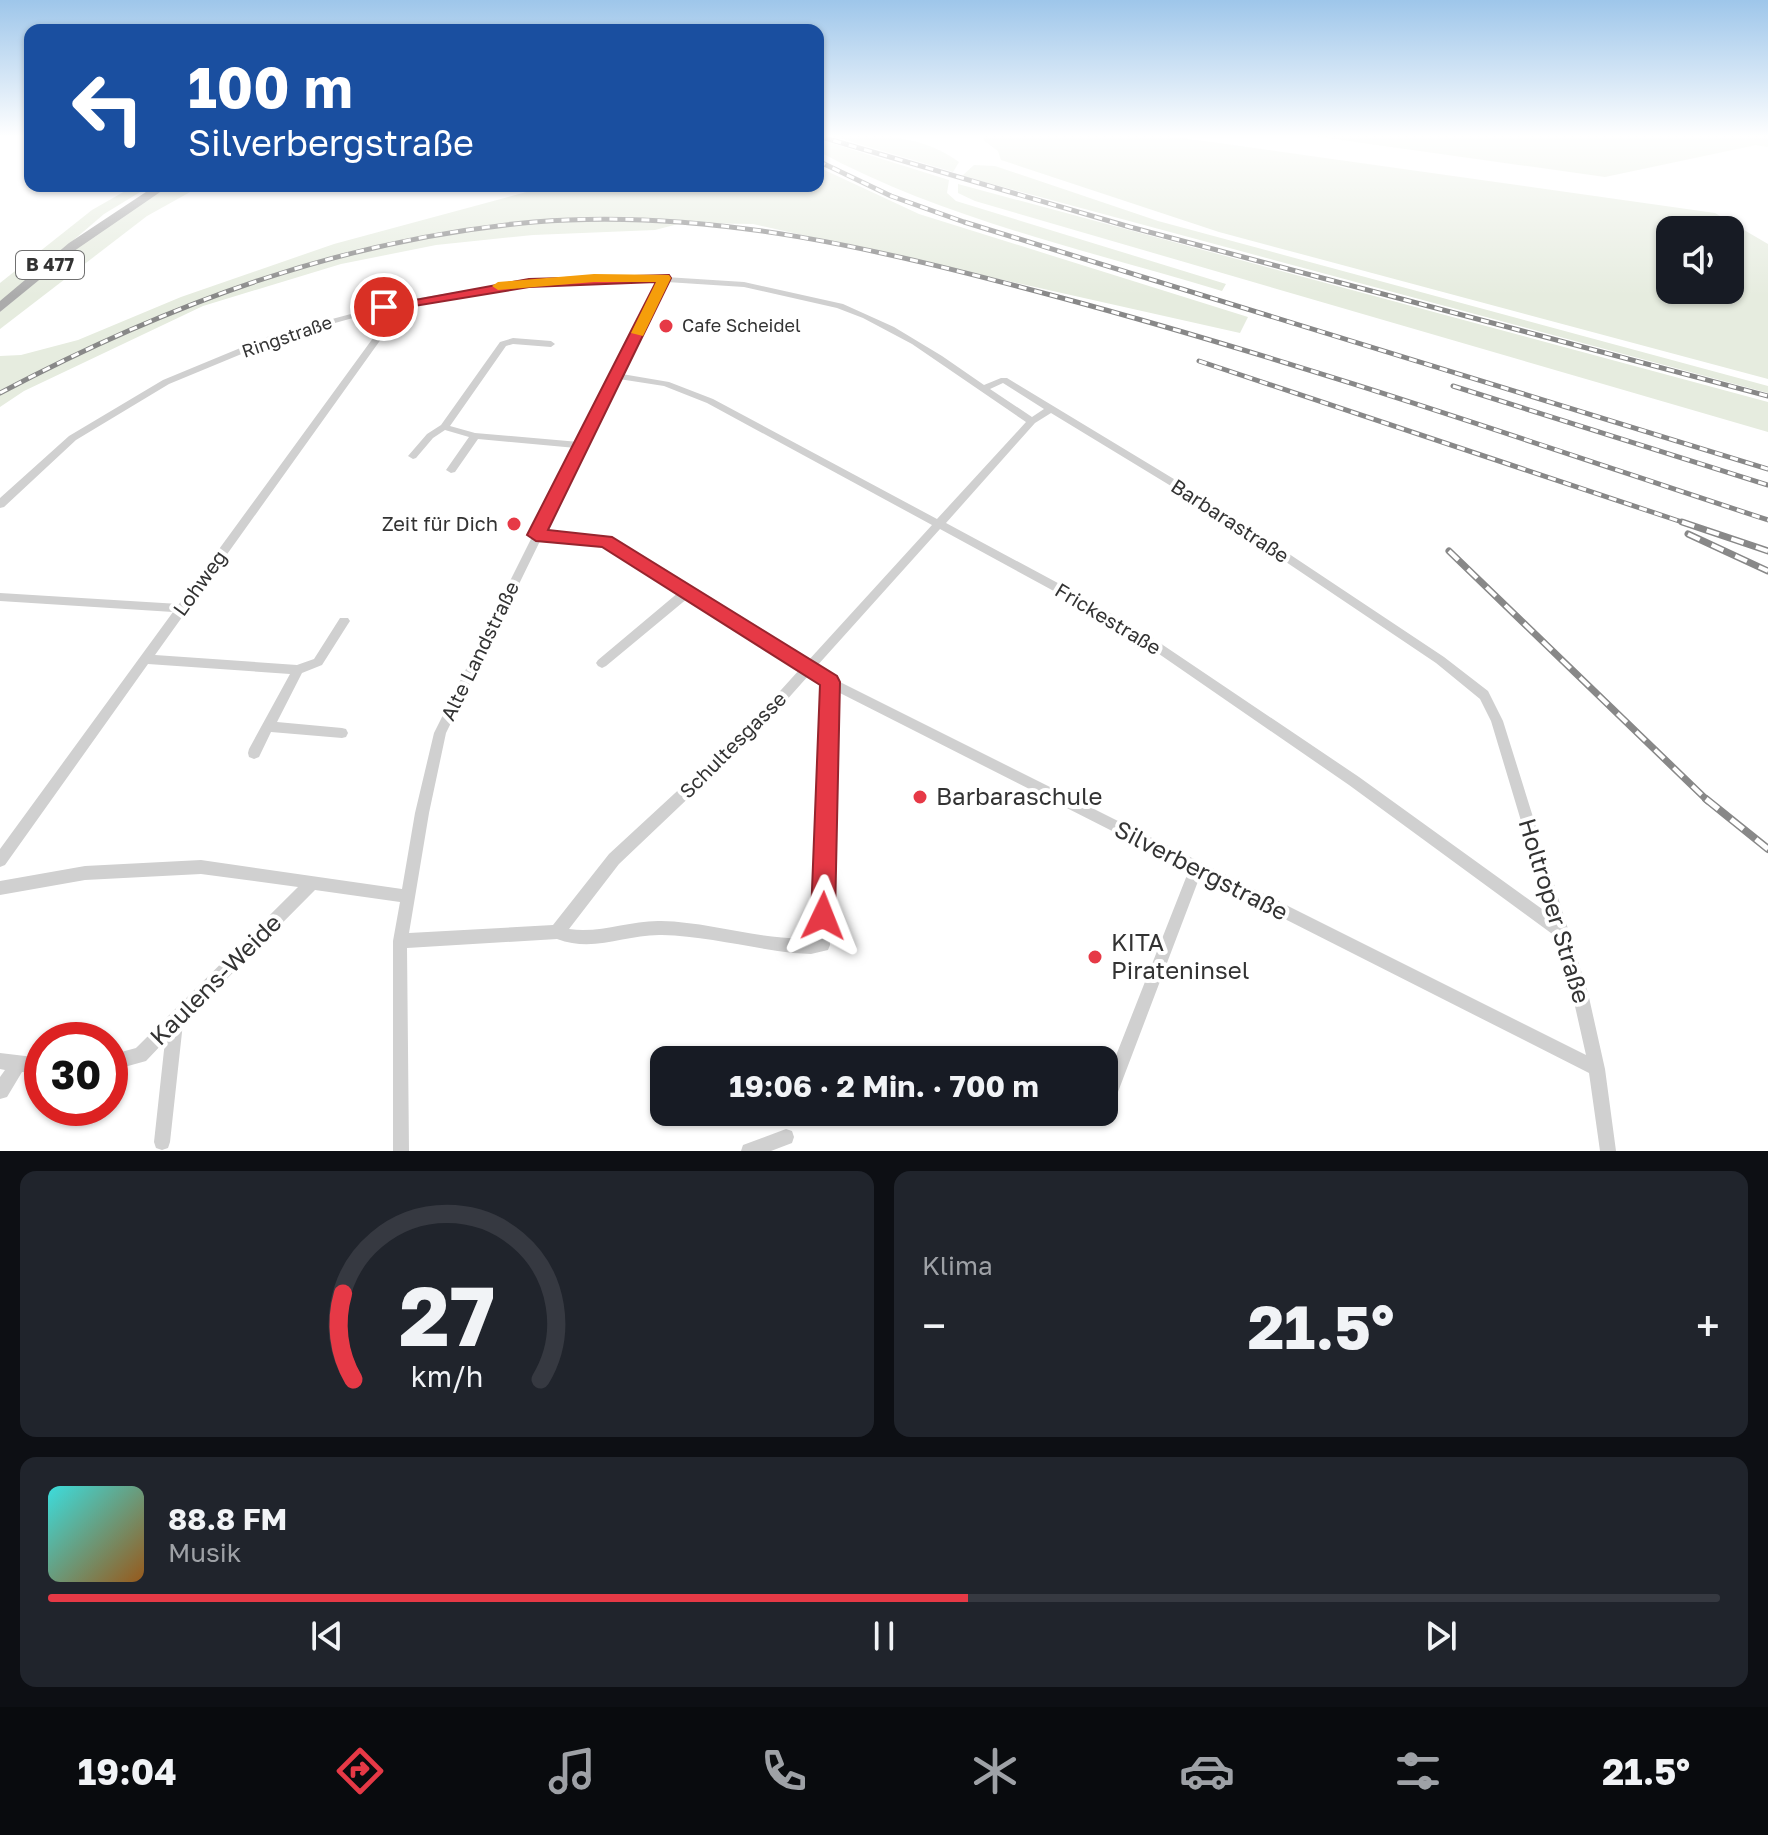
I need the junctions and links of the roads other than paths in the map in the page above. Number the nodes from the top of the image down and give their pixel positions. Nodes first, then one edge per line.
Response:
1 (154, 192) edge
2 (665, 278) junction
3 (396, 304) junction
4 (0, 308) edge
5 (551, 344) dead end
6 (617, 376) junction
7 (982, 389) junction
8 (1050, 409) junction
9 (1032, 421) junction
10 (444, 427) junction
11 (475, 436) junction
12 (583, 445) junction
13 (413, 456) dead end
14 (451, 470) dead end
15 (0, 504) edge
16 (940, 525) junction
17 (536, 535) junction
18 (687, 592) junction
19 (0, 597) edge
20 (181, 608) junction
21 (344, 621) dead end
22 (144, 659) junction
23 (602, 663) dead end
24 (808, 669) junction
25 (298, 670) junction
26 (830, 682) junction
27 (1470, 683) joint
28 (270, 727) junction
29 (342, 733) dead end
30 (254, 753) dead end
31 (0, 860) edge
32 (1196, 869) junction
33 (313, 882) junction
34 (0, 888) edge
35 (406, 896) junction
36 (1560, 931) junction
37 (557, 932) junction
38 (400, 941) junction
39 (175, 1023) junction
40 (128, 1058) edge
41 (0, 1061) edge
42 (18, 1063) junction
43 (24, 1064) edge
44 (1597, 1069) junction
45 (1118, 1071) edge
46 (1, 1091) edge
47 (786, 1137) dead end
48 (162, 1142) dead end
49 (401, 1151) edge
50 (749, 1151) edge
51 (1608, 1151) edge

1 - 4 main road, B 477
2 - 3 street, Ringstraße
2 - 6 street, Alte Landstraße
2 - 7 street
3 - 15 street, Ringstraße
3 - 20 street, Lohweg
5 - 10 street
6 - 12 street, Alte Landstraße
6 - 16 street, Frickestraße
7 - 8 street, Barbarastraße
7 - 9 street
8 - 9 street, Schultesgasse
8 - 27 street, Barbarastraße
9 - 16 street, Schultesgasse
10 - 11 street
10 - 13 street
11 - 12 street
11 - 14 street
12 - 17 street, Alte Landstraße
16 - 24 street, Schultesgasse
16 - 36 street, Frickestraße
17 - 18 street, Silverbergstraße
17 - 35 street, Alte Landstraße
18 - 23 street
18 - 24 street, Silverbergstraße
19 - 20 street
20 - 22 street, Lohweg
21 - 25 street
22 - 25 street
22 - 31 street, Lohweg
24 - 26 street, Silverbergstraße
24 - 37 street, Schultesgasse
25 - 28 street
26 - 32 street, Silverbergstraße
26 - 37 street
27 - 36 street, Holtroper Straße
28 - 29 street
28 - 30 street
32 - 44 street, Silverbergstraße
32 - 45 street
33 - 34 street
33 - 35 street
33 - 39 street, Kaulens-Weide
35 - 38 street, Alte Landstraße
36 - 44 street, Holtroper Straße
37 - 38 street
38 - 49 street, Alte Landstraße
39 - 40 street, Kaulens-Weide
39 - 48 street
41 - 42 street
42 - 43 street
42 - 46 street
44 - 51 street, Holtroper Straße
47 - 50 street

